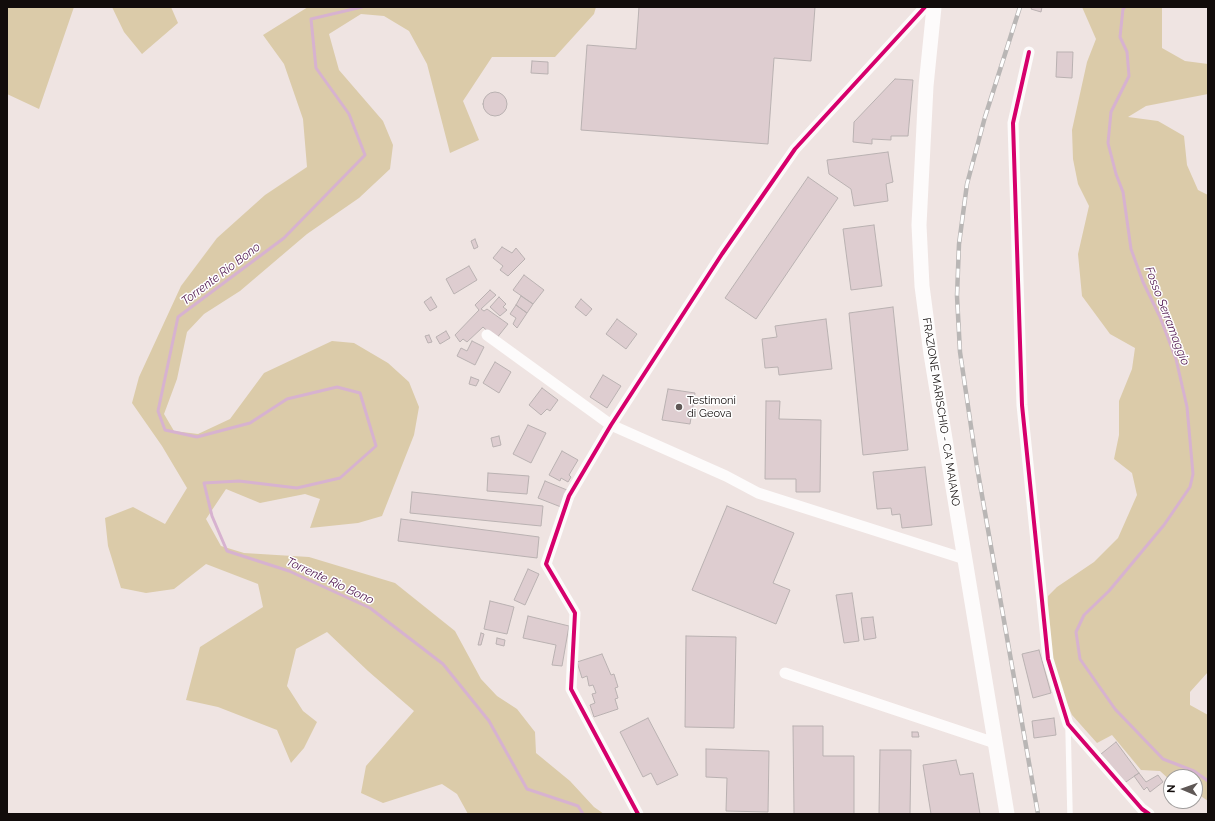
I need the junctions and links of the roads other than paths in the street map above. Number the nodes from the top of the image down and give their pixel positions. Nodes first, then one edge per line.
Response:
1 (925, 7) edge
2 (934, 7) edge
3 (1029, 52) dead end
4 (487, 335) dead end
5 (611, 425) junction
6 (965, 559) junction
7 (784, 673) dead end
8 (1068, 724) junction
9 (995, 743) junction
10 (638, 814) edge
11 (1007, 814) edge
12 (1070, 814) edge
13 (1148, 814) edge

1 - 5 street
2 - 6 main road, FRAZIONE MARISCHIO - CA' MAIANO
3 - 8 street
4 - 5 street
5 - 6 street
5 - 10 street
6 - 9 main road, FRAZIONE MARISCHIO - CA' MAIANO
7 - 9 street
8 - 12 lane
8 - 13 street
9 - 11 main road, FRAZIONE MARISCHIO - CA' MAIANO

